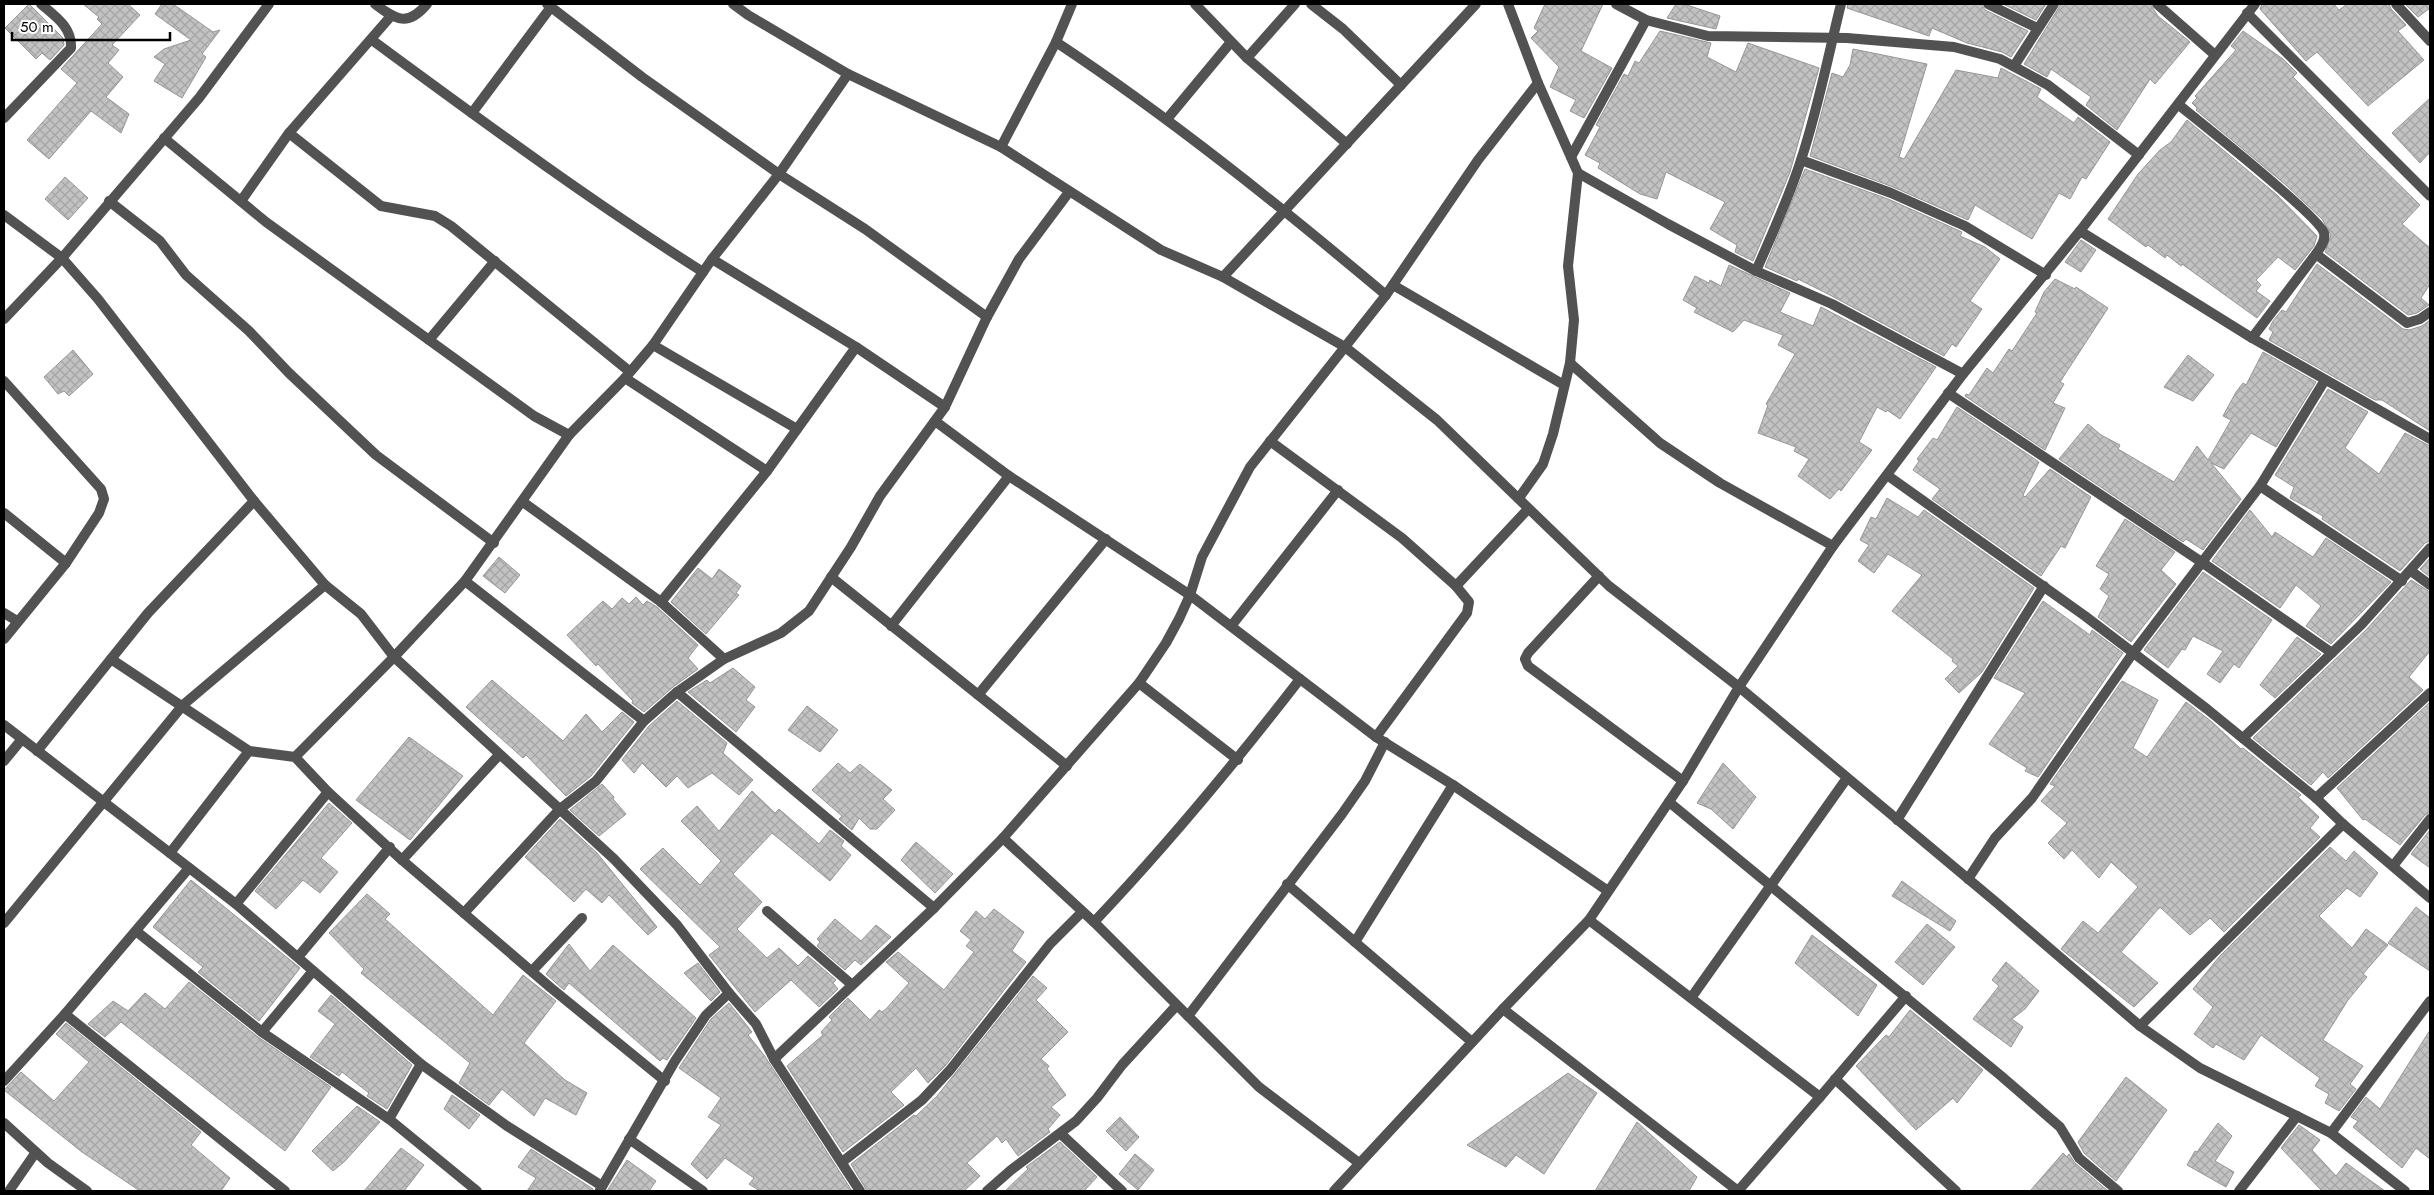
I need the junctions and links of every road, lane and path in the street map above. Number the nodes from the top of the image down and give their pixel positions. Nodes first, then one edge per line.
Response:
1 (41, 4) edge
2 (269, 4) edge
3 (374, 4) edge
4 (427, 4) edge
5 (732, 4) edge
6 (1072, 4) edge
7 (1195, 4) edge
8 (1295, 4) edge
9 (1311, 4) edge
10 (1476, 4) edge
11 (1508, 4) edge
12 (1616, 4) edge
13 (1841, 4) edge
14 (1988, 4) edge
15 (2054, 4) edge
16 (2157, 4) edge
17 (2255, 4) edge
18 (2396, 4) edge
19 (549, 5) edge
20 (2248, 13) junction
21 (391, 16) junction
22 (1646, 20) junction
23 (2037, 28) junction
24 (1833, 38) junction
25 (372, 40) junction
26 (2430, 40) edge
27 (1056, 42) junction
28 (1231, 42) junction
29 (2216, 55) junction
30 (1246, 58) junction
31 (2014, 66) junction
32 (848, 74) junction
33 (1538, 83) junction
34 (1401, 85) junction
35 (2179, 105) junction
36 (472, 113) junction
37 (4, 118) edge
38 (1167, 119) junction
39 (289, 133) junction
40 (164, 138) junction
41 (1347, 144) junction
42 (1001, 147) junction
43 (2139, 155) junction
44 (1571, 157) junction
45 (1801, 160) junction
46 (1578, 173) junction
47 (779, 174) junction
48 (1069, 192) junction
49 (2430, 196) edge
50 (109, 201) junction
51 (241, 201) junction
52 (1285, 210) junction
53 (4, 215) edge
54 (2080, 231) junction
55 (2316, 254) junction
56 (62, 258) junction
57 (712, 259) junction
58 (495, 261) junction
59 (1756, 271) junction
60 (703, 272) junction
61 (2046, 274) junction
62 (1223, 277) junction
63 (1393, 285) junction
64 (1386, 295) junction
65 (2430, 312) edge
66 (987, 317) junction
67 (4, 320) edge
68 (2252, 338) junction
69 (429, 340) junction
70 (653, 345) junction
71 (856, 347) junction
72 (1346, 347) junction
73 (1570, 363) junction
74 (627, 374) junction
75 (1963, 374) junction
76 (2325, 380) junction
77 (4, 381) edge
78 (1564, 384) junction
79 (1948, 393) junction
80 (945, 407) junction
81 (935, 421) junction
82 (797, 429) junction
83 (569, 435) junction
84 (2430, 439) edge
85 (1270, 440) junction
86 (767, 470) junction
87 (1886, 475) junction
88 (1010, 476) junction
89 (2260, 486) junction
90 (1338, 490) junction
91 (1519, 498) junction
92 (254, 501) junction
93 (523, 502) junction
94 (1528, 509) junction
95 (4, 513) edge
96 (1106, 539) junction
97 (494, 543) junction
98 (1832, 546) junction
99 (2430, 548) edge
100 (66, 563) junction
101 (2203, 563) junction
102 (2411, 571) junction
103 (1599, 576) junction
104 (831, 577) junction
105 (466, 581) junction
106 (2402, 581) junction
107 (325, 585) junction
108 (2430, 585) edge
109 (1456, 586) junction
110 (2044, 586) junction
111 (1190, 595) junction
112 (661, 602) junction
113 (4, 613) edge
114 (17, 621) junction
115 (1232, 625) junction
116 (892, 626) junction
117 (4, 639) edge
118 (2134, 653) junction
119 (2332, 653) junction
120 (394, 657) junction
121 (111, 659) junction
122 (724, 659) junction
123 (1300, 679) junction
124 (1139, 683) junction
125 (1739, 687) junction
126 (676, 692) junction
127 (2430, 693) edge
128 (978, 695) junction
129 (183, 705) junction
130 (644, 721) junction
131 (4, 725) edge
132 (2243, 738) junction
133 (1380, 739) junction
134 (22, 740) junction
135 (249, 750) junction
136 (37, 751) junction
137 (499, 755) junction
138 (295, 757) junction
139 (1238, 760) junction
140 (4, 761) edge
141 (1066, 766) junction
142 (1847, 778) junction
143 (1683, 781) junction
144 (1453, 785) junction
145 (328, 792) junction
146 (2316, 798) junction
147 (1669, 802) junction
148 (104, 803) junction
149 (560, 809) junction
150 (2430, 819) edge
151 (1897, 820) junction
152 (2343, 824) junction
153 (1003, 838) junction
154 (390, 847) junction
155 (170, 853) junction
156 (402, 860) junction
157 (2393, 866) junction
158 (188, 868) junction
159 (1968, 878) junction
160 (1287, 884) junction
161 (1771, 885) junction
162 (1608, 891) junction
163 (2430, 898) edge
164 (236, 904) junction
165 (934, 908) junction
166 (767, 911) dead end
167 (1082, 912) junction
168 (464, 913) junction
169 (582, 918) dead end
170 (1589, 920) junction
171 (1094, 922) junction
172 (4, 923) edge
173 (136, 932) junction
174 (1355, 942) junction
175 (298, 957) junction
176 (312, 971) junction
177 (532, 972) junction
178 (851, 984) junction
179 (729, 993) junction
180 (1906, 996) junction
181 (1691, 998) junction
182 (2430, 1001) edge
183 (1176, 1006) junction
184 (1503, 1009) junction
185 (65, 1014) junction
186 (1188, 1016) junction
187 (2140, 1026) junction
188 (262, 1032) junction
189 (1472, 1042) junction
190 (774, 1059) junction
191 (420, 1064) junction
192 (1835, 1079) junction
193 (4, 1081) edge
194 (665, 1081) junction
195 (1820, 1097) junction
196 (2297, 1116) junction
197 (389, 1119) junction
198 (4, 1123) edge
199 (2331, 1133) junction
200 (1061, 1134) junction
201 (629, 1139) junction
202 (36, 1152) junction
203 (842, 1162) junction
204 (1360, 1163) junction
205 (601, 1188) edge
206 (1339, 1190) edge
207 (9, 1191) edge
208 (86, 1191) edge
209 (285, 1191) edge
210 (477, 1191) edge
211 (703, 1191) edge
212 (860, 1191) edge
213 (987, 1191) edge
214 (1122, 1191) edge
215 (1738, 1191) edge
216 (1956, 1191) edge
217 (2118, 1191) edge
218 (2240, 1191) edge
219 (2405, 1191) edge

1 - 37 street
2 - 40 street
3 - 21 street
4 - 21 street
5 - 32 street
6 - 27 street
7 - 28 street
8 - 30 street
9 - 34 street
10 - 34 street
11 - 33 street
12 - 22 street
13 - 24 street
14 - 23 street
15 - 23 street
16 - 29 street
17 - 20 street
18 - 26 street
19 - 36 street
19 - 47 street
20 - 29 street
20 - 49 street
21 - 25 street
22 - 24 street
22 - 44 street
23 - 31 street
24 - 31 street
24 - 45 street
25 - 36 street
25 - 39 street
27 - 38 street
27 - 42 street
28 - 30 street
28 - 38 street
29 - 35 street
30 - 41 street
31 - 43 street
32 - 42 street
32 - 47 street
33 - 44 street
33 - 63 street
34 - 41 street
35 - 43 street
35 - 55 street
36 - 60 street
38 - 52 street
39 - 51 street
39 - 58 street
40 - 50 street
40 - 51 street
41 - 52 street
42 - 48 street
43 - 54 street
44 - 46 street
45 - 59 street
45 - 61 street
46 - 59 street
46 - 73 street
47 - 57 street
47 - 66 street
48 - 62 street
48 - 66 street
50 - 56 street
50 - 97 street
51 - 69 street
52 - 62 street
52 - 64 street
53 - 56 street
54 - 61 street
54 - 68 street
55 - 65 street
55 - 68 street
56 - 67 street
56 - 92 street
57 - 60 street
57 - 71 street
58 - 69 street
58 - 74 street
59 - 75 street
60 - 70 street
61 - 75 street
62 - 72 street
63 - 64 street
63 - 78 street
64 - 72 street
66 - 80 street
68 - 76 street
69 - 83 street
70 - 74 street
70 - 82 street
71 - 80 street
71 - 82 street
72 - 85 street
72 - 91 street
73 - 78 street
73 - 98 street
74 - 83 street
74 - 86 street
75 - 79 street
76 - 84 street
76 - 89 street
77 - 100 street
78 - 91 street
79 - 87 street
79 - 101 street
80 - 81 street
81 - 88 street
81 - 104 street
82 - 86 street
83 - 93 street
85 - 90 street
85 - 111 street
86 - 112 street
87 - 98 street
87 - 110 street
88 - 96 street
88 - 116 street
89 - 101 street
89 - 106 street
90 - 109 street
90 - 115 street
91 - 94 street
92 - 107 street
92 - 121 street
93 - 97 street
93 - 112 street
94 - 103 street
94 - 109 street
95 - 100 street
96 - 111 street
96 - 128 street
97 - 105 street
98 - 125 street
99 - 102 street
100 - 114 street
101 - 118 street
101 - 119 street
102 - 106 street
102 - 108 street
103 - 125 street
103 - 143 street
104 - 116 street
104 - 122 street
105 - 120 street
105 - 130 street
106 - 119 street
107 - 120 street
107 - 129 street
109 - 133 street
110 - 118 street
110 - 151 street
111 - 115 street
111 - 124 street
112 - 122 street
113 - 114 street
114 - 117 street
115 - 123 street
116 - 128 street
118 - 132 street
118 - 159 street
119 - 132 street
120 - 137 street
120 - 138 street
121 - 129 street
121 - 136 street
122 - 126 street
123 - 133 street
123 - 139 street
124 - 139 street
124 - 141 street
125 - 142 street
125 - 143 street
126 - 130 street
126 - 165 street
127 - 146 street
128 - 141 street
129 - 135 street
129 - 148 street
130 - 149 street
131 - 134 street
132 - 146 street
133 - 144 street
133 - 160 street
134 - 136 street
134 - 140 street
135 - 138 street
135 - 155 street
136 - 148 street
137 - 149 street
137 - 156 street
138 - 145 street
139 - 171 street
141 - 153 street
142 - 151 street
142 - 161 street
143 - 147 street
144 - 162 street
144 - 174 street
145 - 154 street
145 - 164 street
146 - 152 street
147 - 161 street
147 - 162 street
148 - 155 street
148 - 172 street
149 - 168 street
149 - 179 street
150 - 157 street
151 - 159 street
152 - 157 street
152 - 187 street
153 - 165 street
153 - 167 street
154 - 156 street
154 - 175 street
155 - 158 street
156 - 168 street
157 - 163 street
158 - 164 street
158 - 173 street
159 - 187 street
160 - 174 street
160 - 186 street
161 - 180 street
161 - 181 street
162 - 170 street
164 - 175 street
165 - 178 street
166 - 178 street
167 - 171 street
167 - 203 street
168 - 177 street
169 - 177 street
170 - 181 street
170 - 184 street
171 - 183 street
173 - 185 street
173 - 188 street
174 - 189 street
175 - 176 street
176 - 188 street
176 - 191 street
177 - 194 street
178 - 190 street
179 - 190 street
179 - 194 street
180 - 192 street
180 - 217 street
181 - 195 street
182 - 199 street
183 - 186 street
183 - 200 street
184 - 189 street
184 - 215 street
185 - 193 street
185 - 209 street
186 - 204 street
187 - 196 street
188 - 197 street
189 - 204 street
190 - 203 street
191 - 197 street
191 - 205 street
192 - 195 street
192 - 216 street
194 - 201 street
195 - 215 street
196 - 199 street
196 - 218 street
197 - 210 street
198 - 202 street
199 - 219 street
200 - 213 street
200 - 214 street
201 - 205 street
201 - 211 street
202 - 207 street
202 - 208 street
203 - 212 street
204 - 206 street

